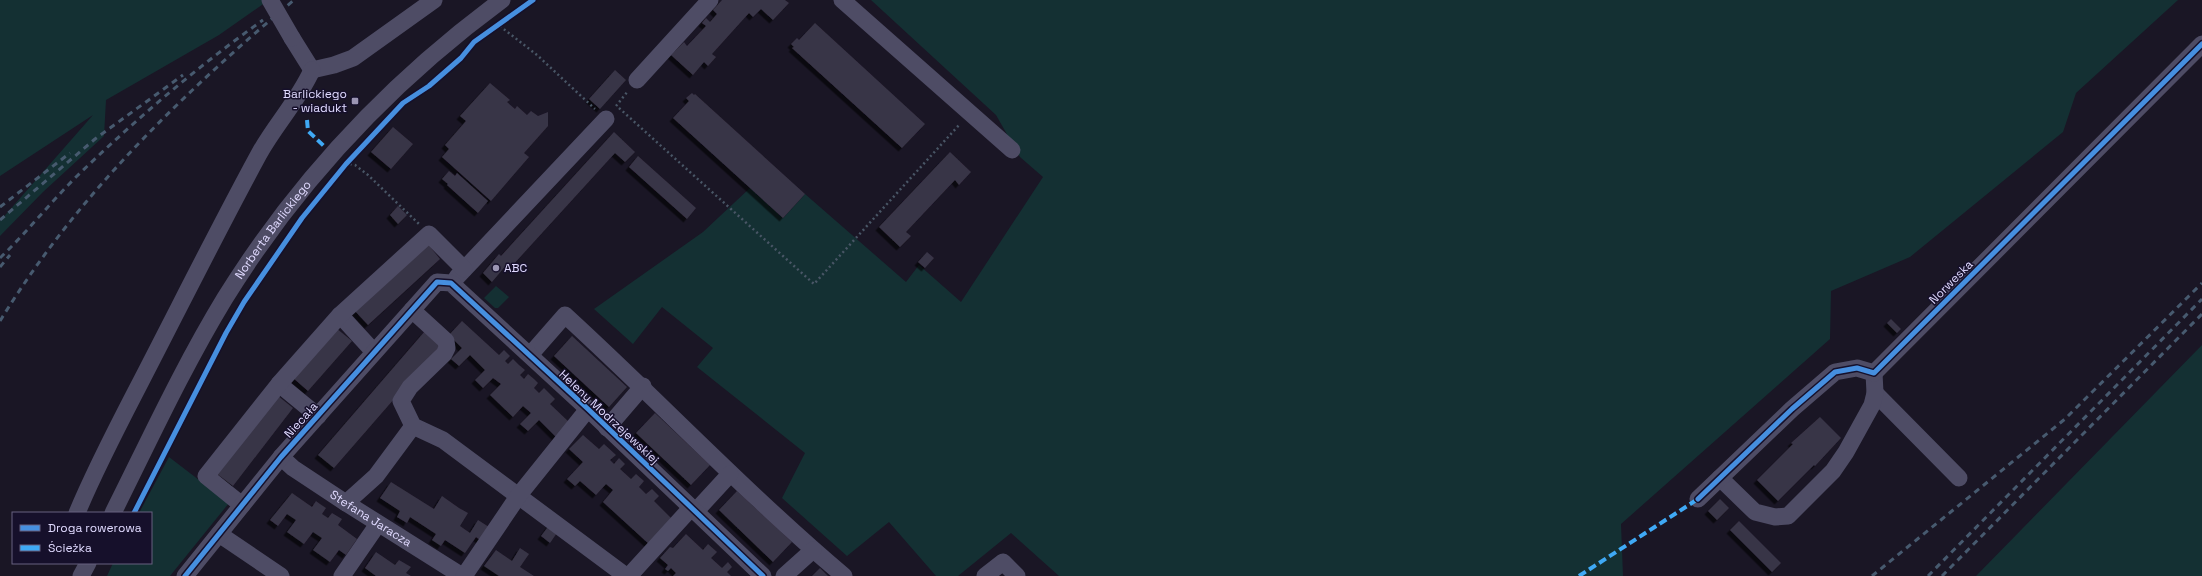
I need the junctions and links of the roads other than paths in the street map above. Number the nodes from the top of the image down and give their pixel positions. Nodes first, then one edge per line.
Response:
1 (270, 0) edge
2 (434, 0) edge
3 (502, 0) edge
4 (710, 0) edge
5 (842, 0) edge
6 (2202, 44) edge
7 (312, 70) junction
8 (637, 80) dead end
9 (606, 119) road end
10 (1012, 150) dead end
11 (464, 270) junction
12 (444, 282) junction
13 (412, 310) junction
14 (340, 315) junction
15 (374, 352) junction
16 (530, 356) junction
17 (1874, 373) junction
18 (279, 384) junction
19 (642, 386) junction
20 (1875, 393) junction
21 (588, 409) junction
22 (318, 416) junction
23 (413, 426) junction
24 (607, 428) junction
25 (281, 457) junction
26 (730, 474) junction
27 (1720, 478) junction
28 (1959, 478) dead end
29 (519, 495) junction
30 (1698, 500) dead end
31 (346, 503) junction
32 (242, 505) junction
33 (693, 510) junction
34 (77, 512) edge
35 (114, 512) edge
36 (378, 524) junction
37 (219, 534) junction
38 (813, 550) junction
39 (624, 575) edge
40 (185, 576) edge
41 (281, 576) edge
42 (342, 576) edge
43 (463, 576) edge
44 (762, 576) edge
45 (784, 576) edge
46 (844, 576) edge
47 (985, 576) edge
48 (1017, 576) edge

1 - 7 street, bridge
2 - 7 street
3 - 35 street, Norberta Barlickiego
4 - 8 street
5 - 10 street
6 - 17 street, Norweska
7 - 34 street
9 - 11 street, Niecała
11 - 12 street, Niecała
11 - 14 street
12 - 13 street, Niecała
12 - 16 street, Heleny Modrzejewskiej
13 - 15 street, Niecała
13 - 23 street
14 - 15 street
14 - 18 street
15 - 22 street, Niecała
16 - 19 street
16 - 21 street, Heleny Modrzejewskiej
17 - 20 street
17 - 27 street
18 - 22 street
18 - 32 street
19 - 24 street
19 - 26 street
20 - 27 street
20 - 28 street
21 - 24 street, Heleny Modrzejewskiej
21 - 29 street
22 - 25 street, Niecała
23 - 29 street
23 - 31 street
24 - 33 street, Heleny Modrzejewskiej
25 - 31 street, Stefana Jaracza
25 - 32 street, Niecała
26 - 33 street
26 - 38 street
27 - 30 street
29 - 39 street
29 - 43 street
31 - 36 street, Stefana Jaracza
32 - 37 street, Niecała
33 - 39 street
33 - 44 street, Heleny Modrzejewskiej
36 - 42 street
36 - 43 street, Stefana Jaracza
37 - 40 street, Niecała
37 - 41 street
38 - 45 street
38 - 46 street
47 - 48 street

